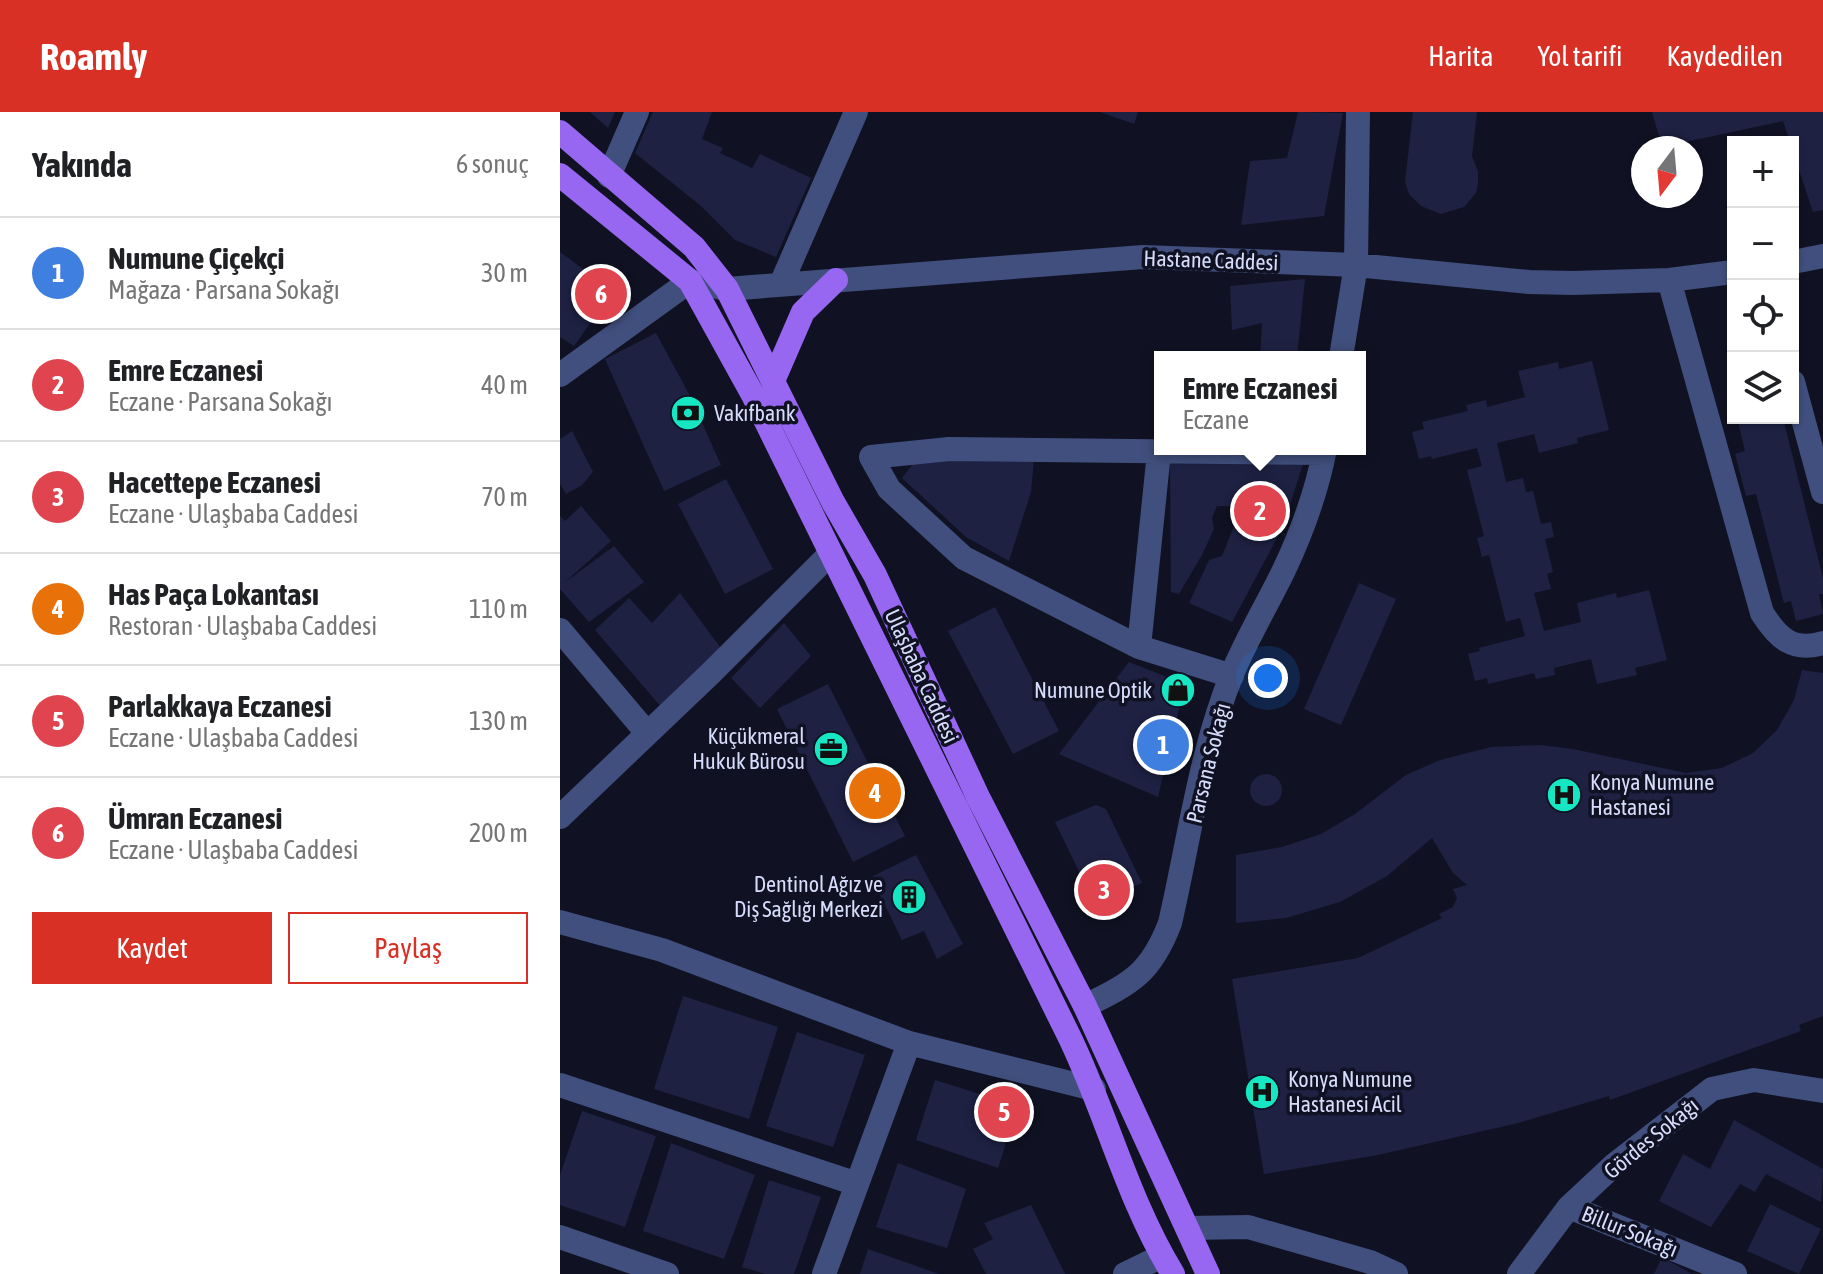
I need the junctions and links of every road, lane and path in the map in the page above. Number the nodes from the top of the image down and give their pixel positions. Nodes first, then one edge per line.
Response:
1 (637, 112) edge
2 (856, 112) edge
3 (1358, 112) edge
4 (560, 132) edge
5 (560, 175) edge
6 (609, 176) junction
7 (1823, 256) edge
8 (1799, 261) edge
9 (1356, 265) junction
10 (1727, 273) edge
11 (836, 280) junction
12 (1669, 280) junction
13 (690, 281) junction
14 (781, 284) junction
15 (727, 289) junction
16 (1342, 351) edge
17 (560, 375) edge
18 (773, 381) junction
19 (1799, 404) edge
20 (1154, 452) edge
21 (1159, 455) edge
22 (1324, 455) edge
23 (1823, 492) edge
24 (830, 554) junction
25 (560, 630) edge
26 (1823, 643) edge
27 (1139, 647) junction
28 (1232, 676) junction
29 (647, 733) junction
30 (560, 817) edge
31 (560, 922) edge
32 (1085, 1006) junction
33 (909, 1043) junction
34 (560, 1085) edge
35 (1094, 1089) junction
36 (1823, 1091) edge
37 (857, 1184) junction
38 (1569, 1207) junction
39 (1188, 1228) junction
40 (560, 1237) edge
41 (1161, 1268) edge
42 (667, 1274) edge
43 (824, 1274) edge
44 (1125, 1274) edge
45 (1208, 1274) edge
46 (1396, 1274) edge
47 (1519, 1274) edge
48 (1735, 1274) edge

1 - 6 street
2 - 14 street
3 - 9 street
4 - 6 main road, Ulaşbaba Caddesi
5 - 13 main road, Ulaşbaba Caddesi
6 - 15 main road, Ulaşbaba Caddesi
7 - 8 street
9 - 11 street, Hastane Caddesi
9 - 12 street, Hastane Caddesi
9 - 16 street
10 - 12 street, Hastane Caddesi
11 - 14 street, Hastane Caddesi
11 - 18 main road
12 - 26 street
13 - 15 street, Hastane Caddesi
13 - 17 street
13 - 24 main road, Ulaşbaba Caddesi
14 - 15 street, Hastane Caddesi
15 - 18 main road, Ulaşbaba Caddesi
18 - 32 main road, Ulaşbaba Caddesi
19 - 23 street
20 - 27 street
21 - 27 street
22 - 28 street, Parsana Sokağı
24 - 29 street
24 - 35 main road, Ulaşbaba Caddesi
25 - 29 street
27 - 28 street
28 - 32 street, Parsana Sokağı
29 - 30 street
31 - 33 street
32 - 39 main road, Ulaşbaba Caddesi
33 - 35 street
33 - 37 street
34 - 37 street
35 - 41 main road, Ulaşbaba Caddesi
36 - 38 street, Gördes Sokağı
37 - 43 street
38 - 47 street, Gördes Sokağı
38 - 48 street, Billur Sokağı
39 - 45 main road, Ulaşbaba Caddesi
39 - 46 street
40 - 42 street
41 - 44 street

